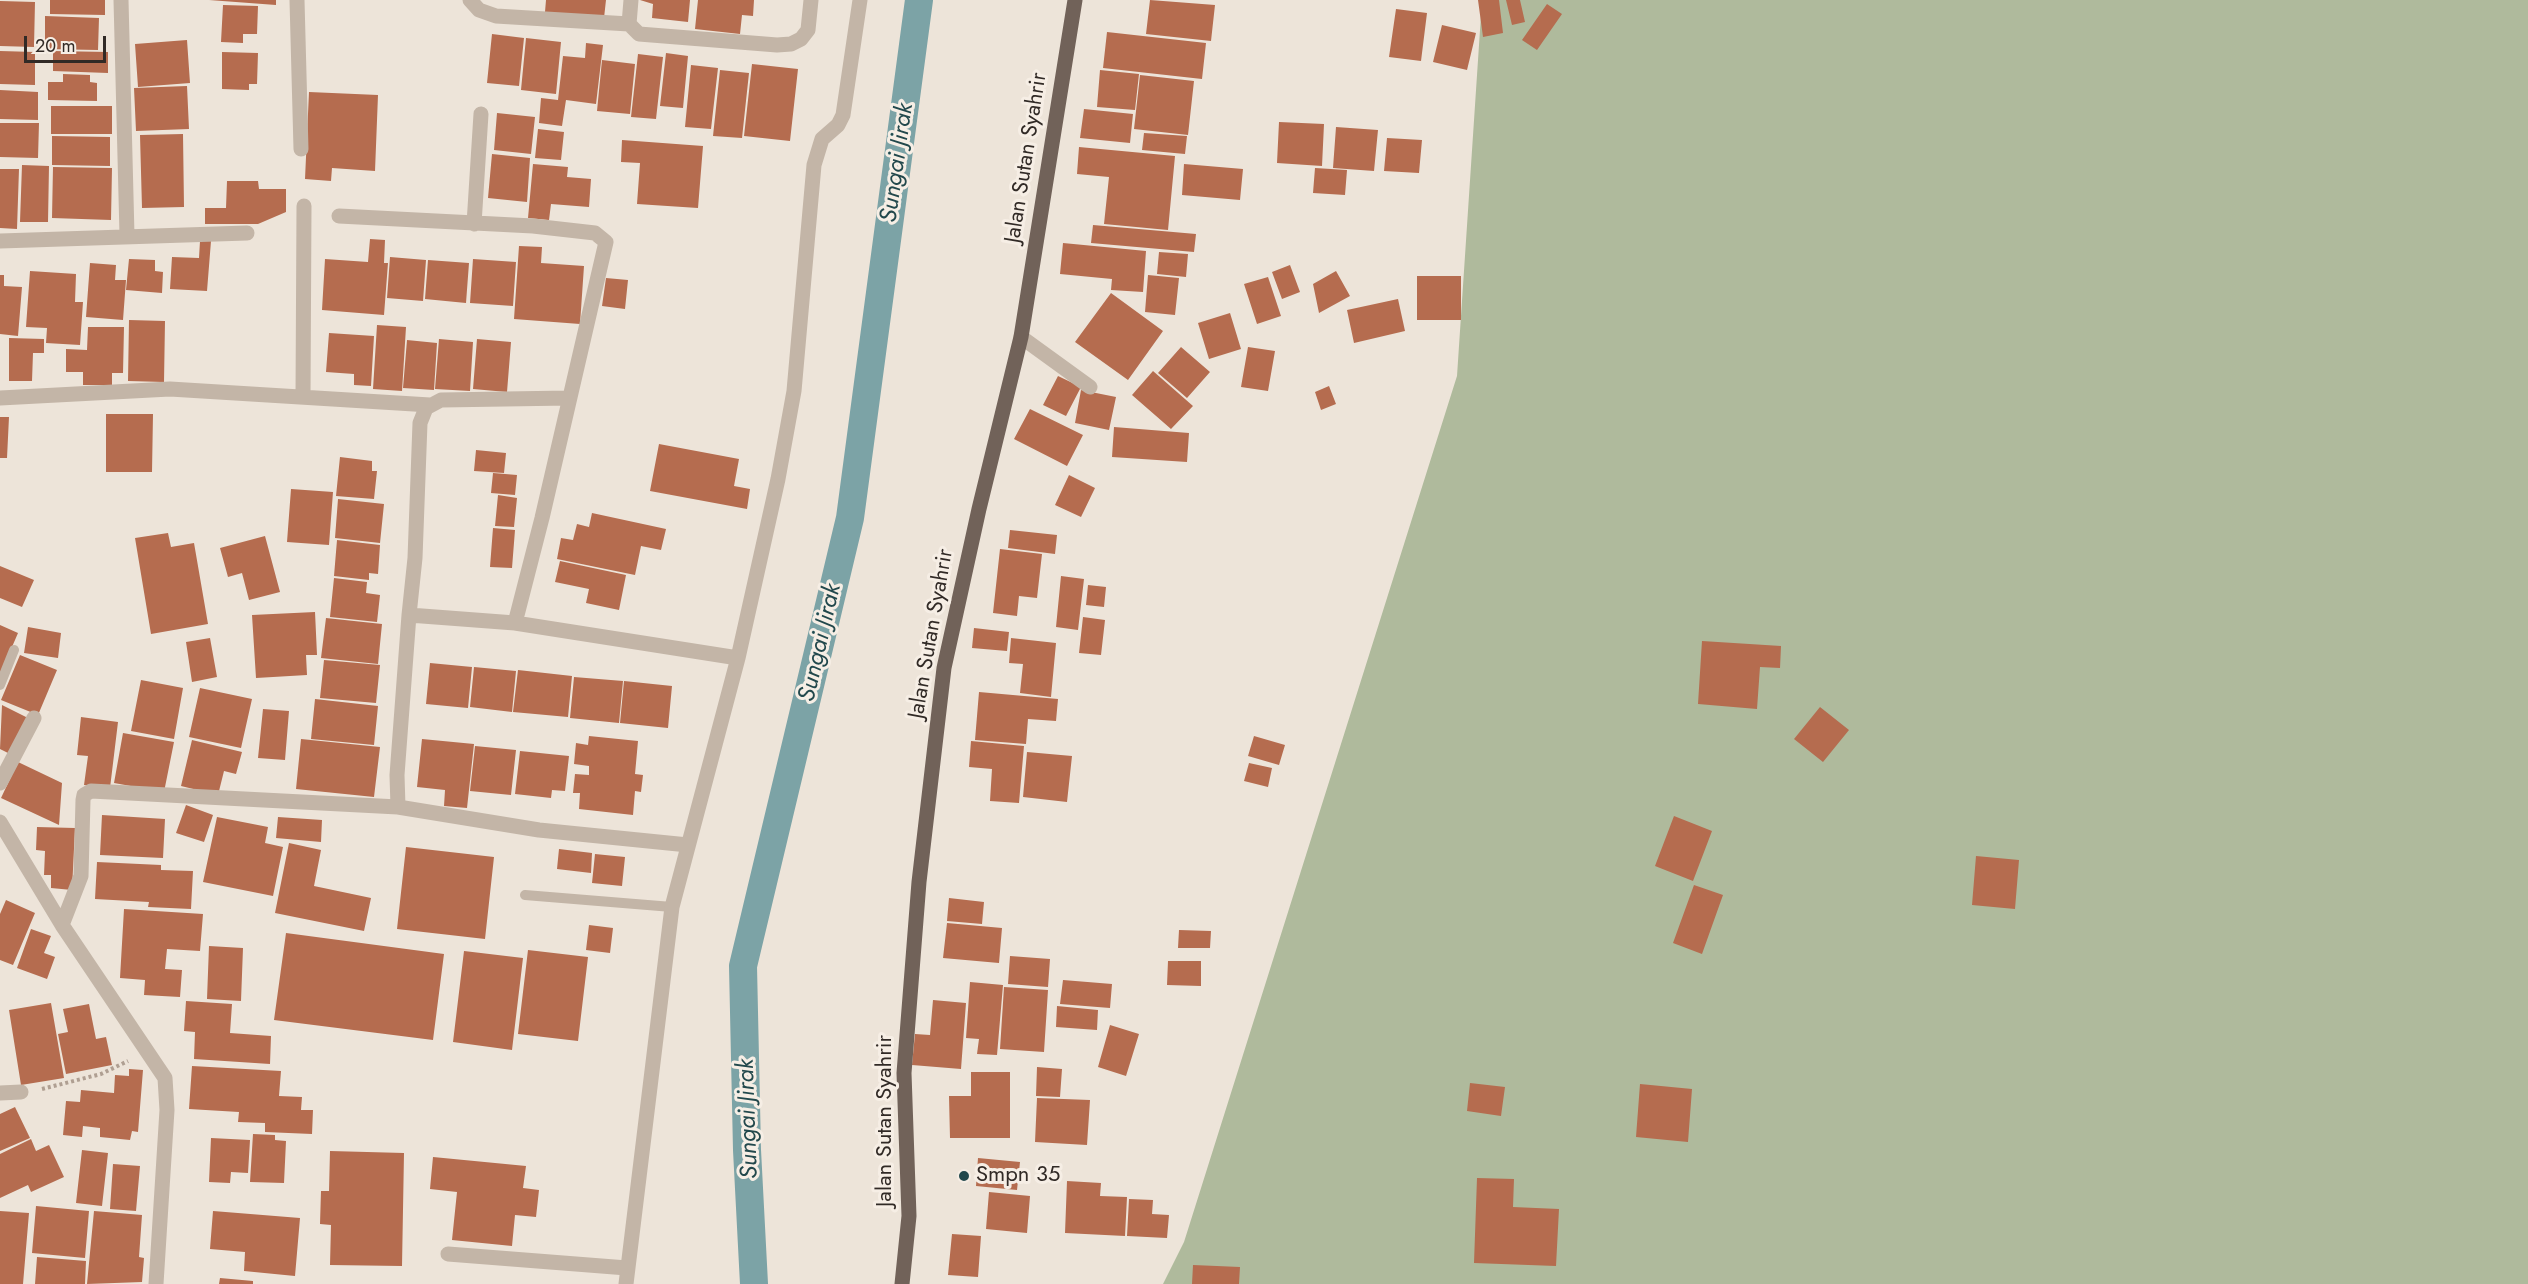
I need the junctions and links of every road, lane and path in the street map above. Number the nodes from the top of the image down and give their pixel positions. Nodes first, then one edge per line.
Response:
1 (121, 0) edge
2 (297, 0) edge
3 (470, 0) edge
4 (631, 0) edge
5 (811, 0) edge
6 (861, 0) edge
7 (1075, 0) edge
8 (629, 24) junction
9 (482, 114) dead end
10 (301, 149) dead end
11 (304, 206) dead end
12 (339, 216) dead end
13 (474, 224) junction
14 (247, 233) dead end
15 (127, 235) junction
16 (0, 241) edge
17 (1021, 337) junction
18 (1090, 387) dead end
19 (303, 397) junction
20 (0, 398) edge
21 (569, 398) junction
22 (430, 405) junction
23 (409, 615) junction
24 (515, 623) junction
25 (14, 650) dead end
26 (738, 658) junction
27 (0, 685) edge
28 (34, 718) dead end
29 (0, 783) edge
30 (398, 807) junction
31 (0, 822) edge
32 (688, 845) junction
33 (525, 895) dead end
34 (672, 907) junction
35 (62, 925) junction
36 (148, 1052) junction
37 (21, 1092) joint
38 (0, 1093) edge
39 (448, 1254) dead end
40 (627, 1268) junction
41 (156, 1284) edge
42 (626, 1284) edge
43 (902, 1284) edge

1 - 15 street
2 - 10 street
3 - 8 street
4 - 8 street
5 - 8 street
6 - 26 street
7 - 17 main road, Jalan Sutan Syahrir
9 - 13 street
11 - 19 street
12 - 13 street
13 - 21 street
14 - 15 street
15 - 16 street
17 - 18 street
17 - 43 main road, Jalan Sutan Syahrir
19 - 20 street
19 - 22 street
21 - 22 street
21 - 24 street
22 - 23 street
23 - 24 street
23 - 30 street
24 - 26 street
25 - 27 lane
26 - 32 street
28 - 29 street
30 - 32 street
30 - 35 street
31 - 35 street
32 - 34 street
33 - 34 lane
34 - 40 street
35 - 36 street
36 - 37 path
36 - 41 street
37 - 38 street
39 - 40 street
40 - 42 street

